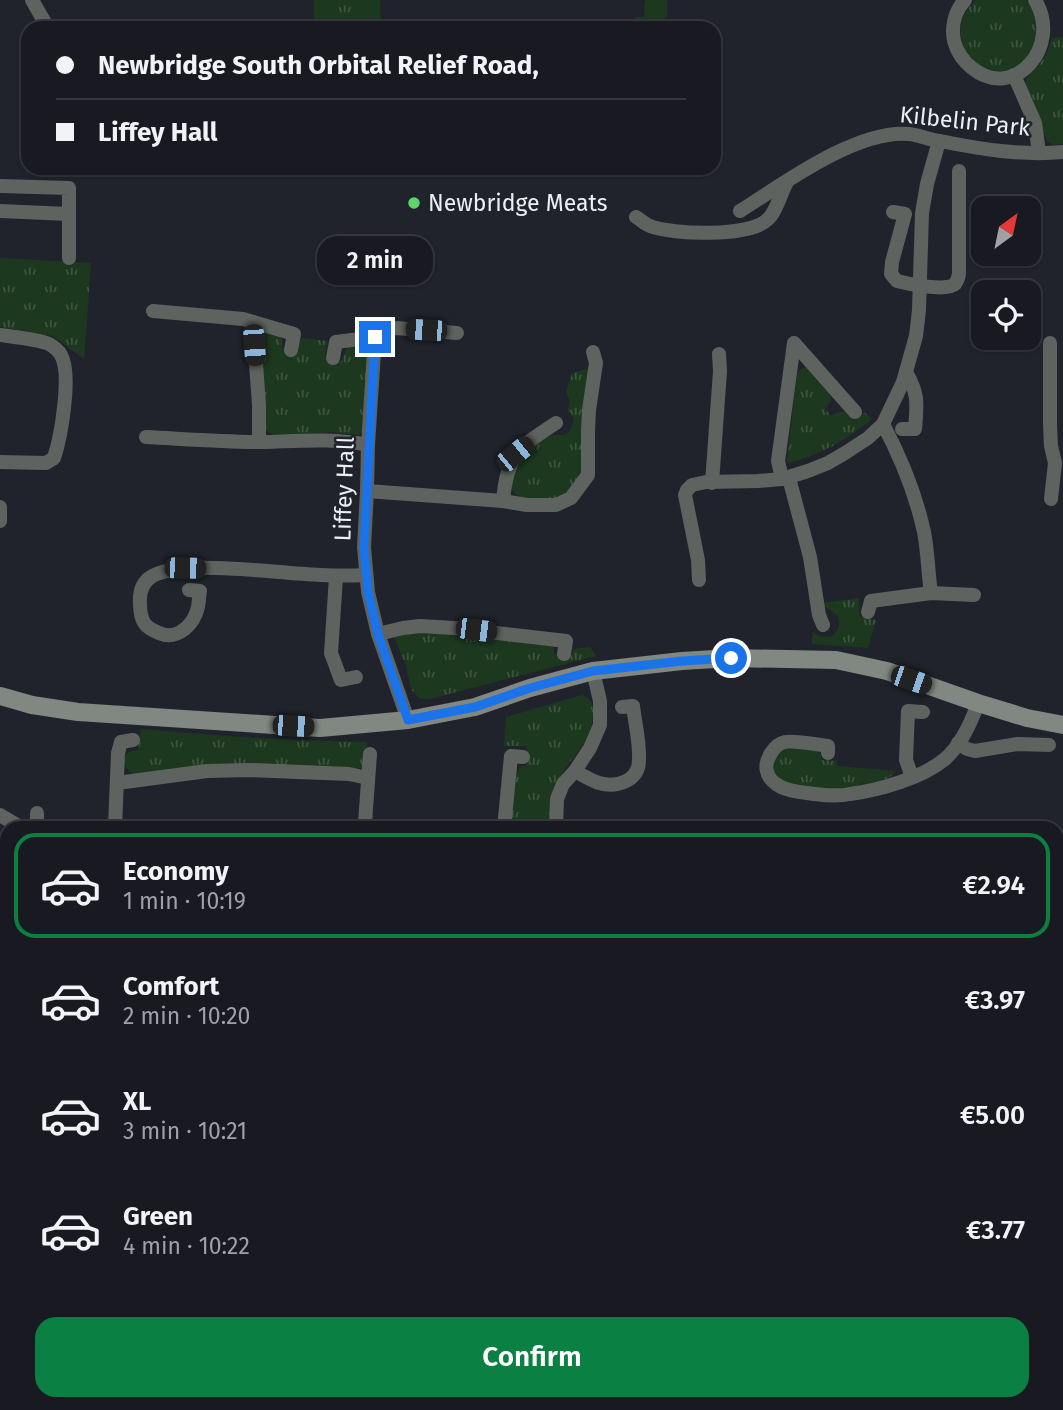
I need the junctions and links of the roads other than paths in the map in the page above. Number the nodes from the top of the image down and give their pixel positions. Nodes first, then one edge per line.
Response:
1 (32, 0) edge
2 (965, 0) edge
3 (1035, 0) edge
4 (44, 21) edge
5 (1014, 75) junction
6 (939, 141) junction
7 (1063, 152) edge
8 (1039, 153) junction
9 (960, 171) dead end
10 (788, 181) junction
11 (0, 186) edge
12 (943, 189) dead end
13 (959, 191) junction
14 (0, 211) edge
15 (740, 211) dead end
16 (893, 212) dead end
17 (69, 214) junction
18 (636, 217) dead end
19 (69, 258) dead end
20 (919, 284) junction
21 (153, 311) dead end
22 (253, 322) junction
23 (457, 333) dead end
24 (0, 335) edge
25 (375, 337) junction
26 (1050, 343) dead end
27 (291, 350) dead end
28 (593, 352) dead end
29 (719, 354) dead end
30 (333, 358) dead end
31 (906, 372) junction
32 (1057, 387) edge
33 (844, 400) junction
34 (831, 410) dead end
35 (855, 412) dead end
36 (556, 423) dead end
37 (883, 424) junction
38 (902, 429) dead end
39 (146, 437) dead end
40 (259, 442) junction
41 (368, 445) junction
42 (0, 463) edge
43 (1059, 463) edge
44 (785, 478) junction
45 (712, 483) junction
46 (368, 491) junction
47 (1051, 499) dead end
48 (503, 501) junction
49 (0, 507) edge
50 (0, 521) edge
51 (366, 575) junction
52 (336, 577) junction
53 (699, 580) dead end
54 (189, 590) dead end
55 (931, 593) junction
56 (974, 595) dead end
57 (868, 612) dead end
58 (823, 625) dead end
59 (378, 634) junction
60 (564, 654) dead end
61 (593, 671) junction
62 (356, 677) dead end
63 (0, 696) edge
64 (978, 703) junction
65 (622, 707) dead end
66 (923, 712) dead end
67 (408, 720) junction
68 (1063, 725) edge
69 (134, 740) dead end
70 (958, 743) junction
71 (1049, 745) dead end
72 (370, 754) dead end
73 (828, 754) dead end
74 (523, 757) dead end
75 (575, 771) junction
76 (368, 778) junction
77 (912, 778) junction
78 (117, 783) junction
79 (116, 821) edge
80 (365, 821) edge
81 (505, 821) edge
82 (556, 821) edge

1 - 4 street
2 - 5 street
3 - 5 street
5 - 8 street
6 - 8 street, Kilbelin Park
6 - 10 street, Kilbelin Park
6 - 20 street
7 - 8 street, Kilbelin Park
9 - 13 street
10 - 15 street, Kilbelin Park
10 - 18 street
11 - 17 street
12 - 13 street
13 - 20 street
14 - 17 street
16 - 20 street
17 - 19 street
20 - 31 street
21 - 22 street
22 - 27 street
22 - 40 street
23 - 25 street
24 - 42 street
25 - 30 street
25 - 41 street, Liffey Hall
26 - 32 street
28 - 48 street
29 - 45 street
31 - 37 street
31 - 38 street
32 - 43 street
33 - 34 street
33 - 35 street
33 - 44 street
36 - 48 street
37 - 44 street
37 - 55 street
39 - 40 street
40 - 41 street
41 - 46 street, Liffey Hall
43 - 47 street
44 - 45 street
44 - 58 street
45 - 53 street
46 - 48 street
46 - 51 street, Liffey Hall
49 - 50 street
51 - 52 street
51 - 59 street, Liffey Hall
52 - 54 street
52 - 62 street
55 - 56 street
55 - 57 street
59 - 60 street
59 - 67 street, Liffey Hall
61 - 64 street
61 - 67 street
61 - 75 street
63 - 67 street
64 - 68 street
64 - 70 street
65 - 75 street
66 - 77 street
69 - 78 street
70 - 71 street
70 - 77 street
72 - 76 street
73 - 77 street
74 - 81 street
75 - 82 street
76 - 78 street
76 - 80 street
78 - 79 street

